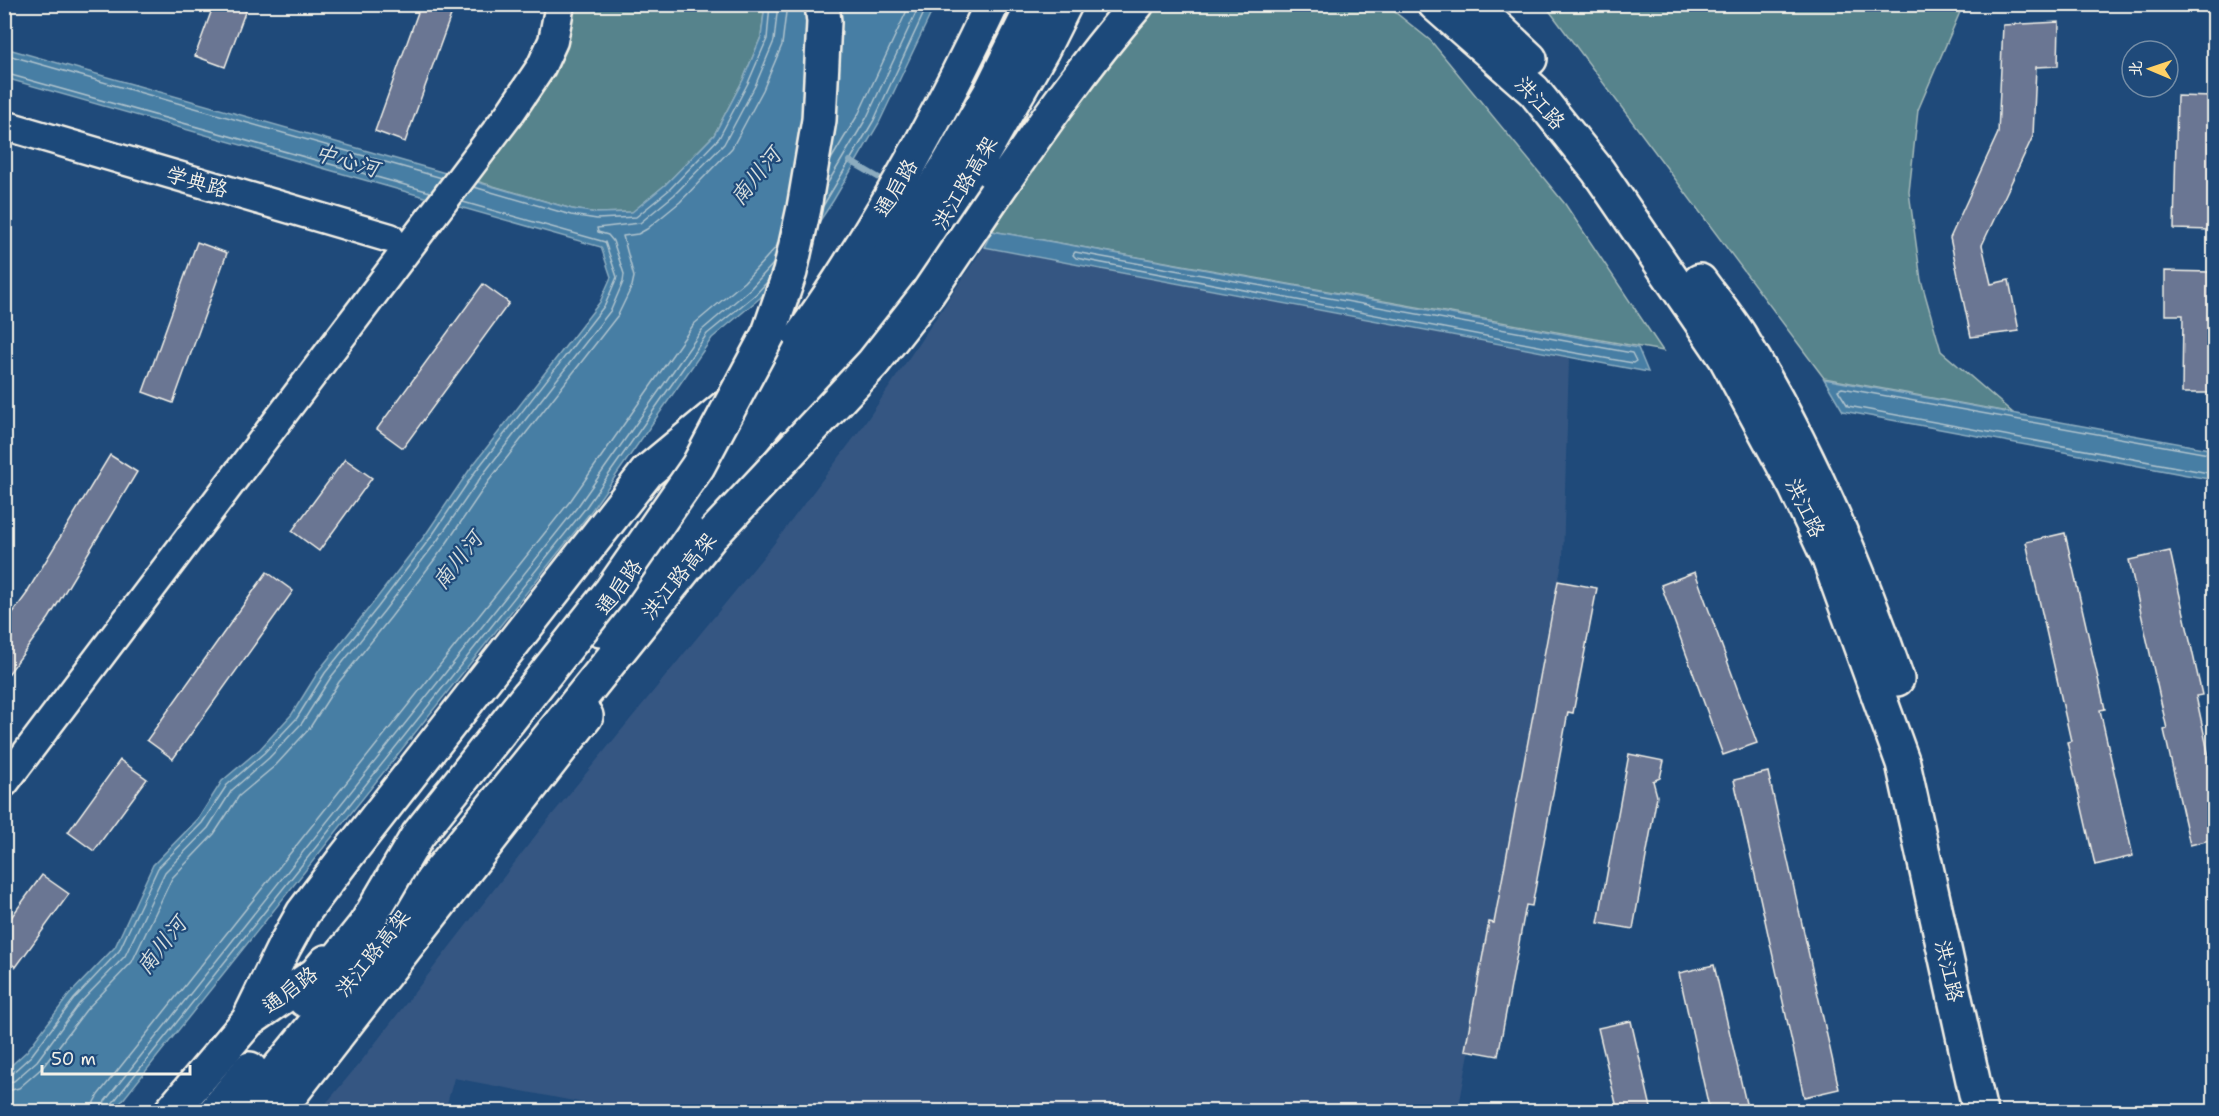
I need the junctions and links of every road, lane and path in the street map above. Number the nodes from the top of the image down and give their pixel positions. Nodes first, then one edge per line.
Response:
1 (560, 4) edge
2 (822, 4) edge
3 (992, 4) edge
4 (1034, 4) edge
5 (1065, 4) edge
6 (1078, 4) edge
7 (1137, 4) edge
8 (1435, 4) edge
9 (1472, 4) edge
10 (4, 125) edge
11 (390, 238) dead end
12 (805, 329) junction
13 (714, 533) junction
14 (4, 783) edge
15 (364, 927) junction
16 (248, 1021) junction
17 (171, 1112) edge
18 (215, 1112) edge
19 (243, 1112) edge
20 (277, 1112) edge
21 (1980, 1112) edge
22 (2004, 1112) edge

1 - 14 street
2 - 15 main road, bridge
3 - 12 main road, 通启路
4 - 15 main road, 洪江路高架, bridge
5 - 13 main road, 洪江路高架, bridge
6 - 20 main road
7 - 13 main road, bridge
8 - 21 main road, 洪江路
9 - 22 main road, 洪江路
10 - 11 street, 学典路
12 - 16 main road, 通启路
12 - 16 main road
13 - 19 main road, 洪江路高架
15 - 18 main road, 洪江路高架
16 - 17 main road, 通启路

